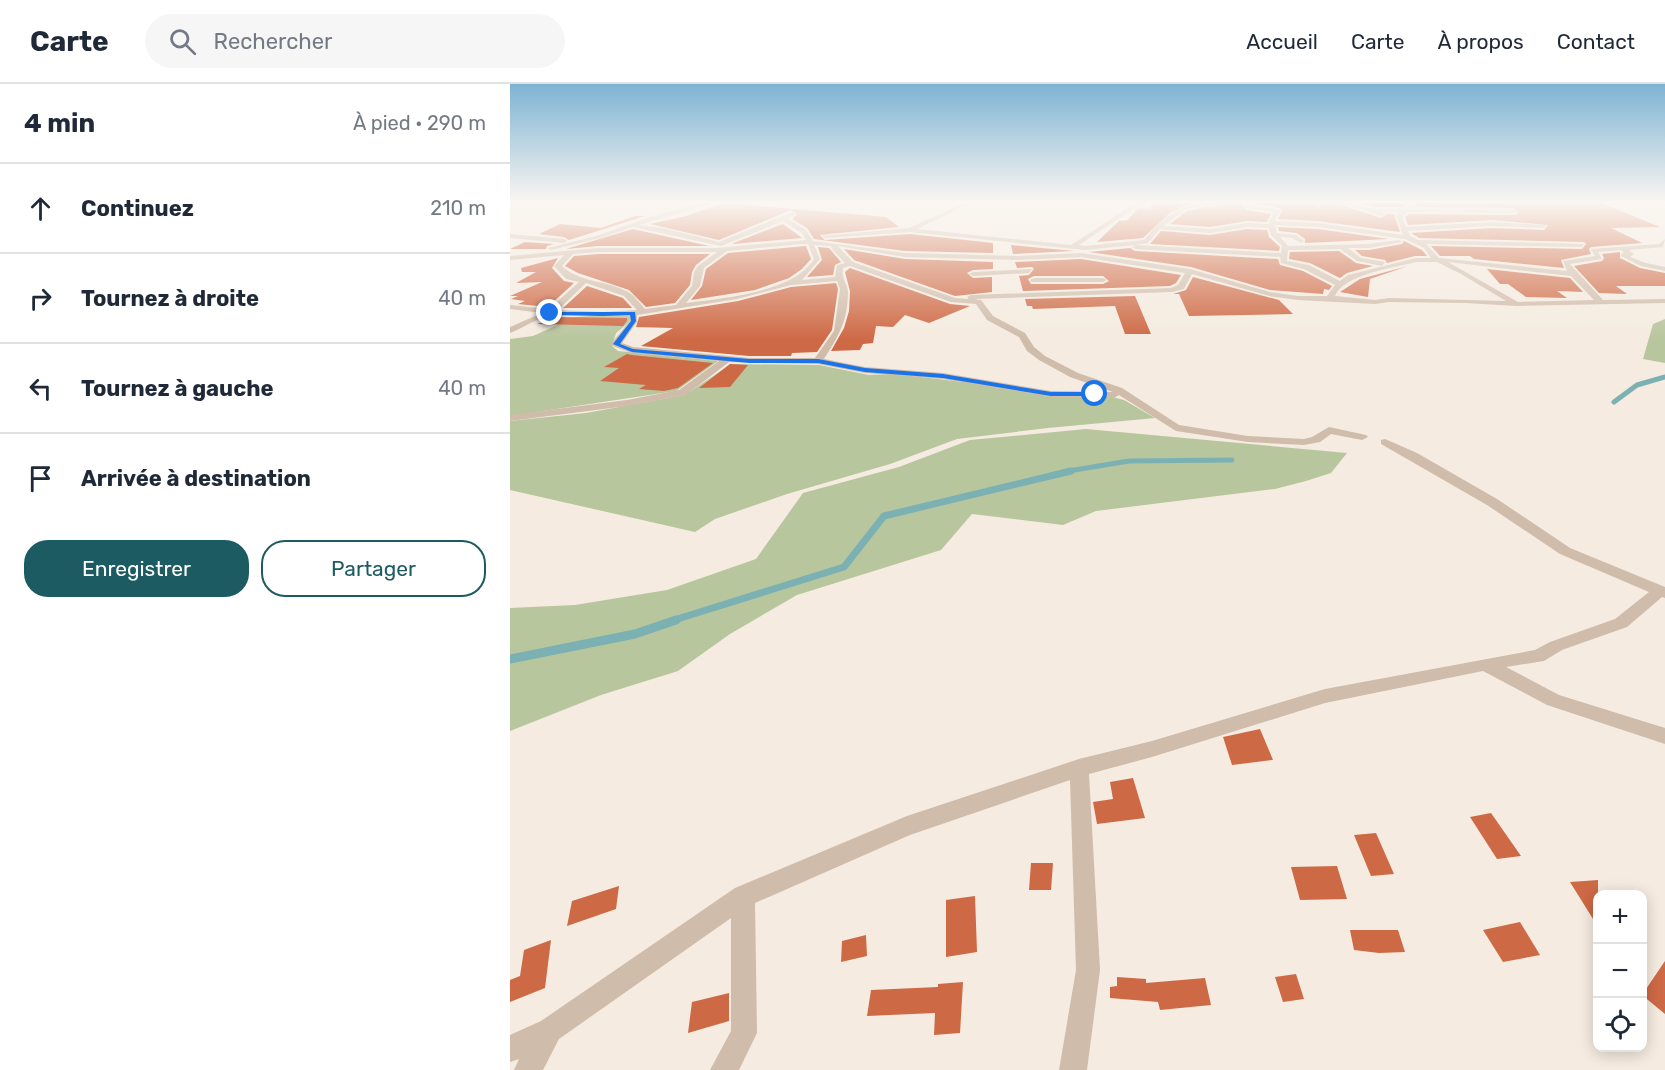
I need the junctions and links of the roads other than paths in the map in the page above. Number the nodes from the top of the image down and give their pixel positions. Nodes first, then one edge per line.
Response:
1 (549, 248) edge
2 (721, 248) joint
3 (814, 248) edge
4 (834, 248) edge
5 (859, 248) edge
6 (1158, 248) edge
7 (1283, 248) edge
8 (1330, 248) edge
9 (1343, 248) edge
10 (1427, 248) edge
11 (1589, 248) edge
12 (1619, 248) joint
13 (1192, 250) joint
14 (1205, 250) junction
15 (1593, 250) junction
16 (572, 252) junction
17 (1285, 252) junction
18 (977, 257) junction
19 (1012, 258) junction
20 (512, 259) edge
21 (1100, 259) junction
22 (1436, 259) junction
23 (850, 264) junction
24 (1397, 266) junction
25 (1194, 268) junction
26 (1665, 269) edge
27 (1029, 271) dead end
28 (1007, 272) junction
29 (973, 274) junction
30 (1573, 274) junction
31 (803, 276) junction
32 (838, 277) junction
33 (1034, 280) dead end
34 (1103, 280) junction
35 (583, 282) junction
36 (786, 284) junction
37 (1340, 284) junction
38 (1105, 293) junction
39 (1330, 297) junction
40 (970, 299) junction
41 (1600, 301) junction
42 (1665, 301) edge
43 (1517, 304) junction
44 (680, 305) junction
45 (510, 307) edge
46 (638, 312) junction
47 (551, 313) junction
48 (512, 328) edge
49 (726, 360) junction
50 (818, 361) junction
51 (1127, 397) junction
52 (510, 418) edge
53 (1362, 437) dead end
54 (1385, 442) dead end
55 (1663, 592) edge
56 (1485, 664) junction
57 (1665, 736) edge
58 (1079, 768) junction
59 (742, 896) junction
60 (550, 1030) junction
61 (510, 1049) edge
62 (528, 1070) edge
63 (724, 1070) edge
64 (1073, 1070) edge

1 - 20 street
2 - 16 street
2 - 44 street
3 - 31 street
4 - 23 street
5 - 18 street
6 - 13 street
7 - 17 street
8 - 17 street
9 - 24 street
10 - 22 street
11 - 15 street
12 - 15 street
12 - 26 street
13 - 14 street
14 - 17 street
14 - 25 street
15 - 30 street
16 - 20 street
16 - 35 street
17 - 37 street
18 - 19 street
18 - 29 street
19 - 21 street
19 - 28 street
21 - 25 street
21 - 34 street
22 - 24 street
22 - 30 street
22 - 43 street
23 - 32 street
23 - 40 street
24 - 37 street
25 - 38 street
25 - 39 street
27 - 28 street
28 - 29 street
29 - 40 street
30 - 41 street
31 - 32 street
31 - 36 street
32 - 36 street
32 - 50 street
33 - 34 street
34 - 38 street
35 - 46 street
35 - 47 street
36 - 44 street
37 - 39 street
38 - 40 street
39 - 43 street
40 - 51 street
41 - 42 street
41 - 43 street
44 - 46 street
45 - 47 street
46 - 47 street
46 - 49 street
47 - 48 street
49 - 50 street
49 - 52 street
50 - 51 street
51 - 53 street
54 - 55 street
55 - 56 street
56 - 57 street
56 - 58 street
58 - 59 street
58 - 64 street
59 - 60 street
59 - 63 street
60 - 61 street
60 - 62 street

